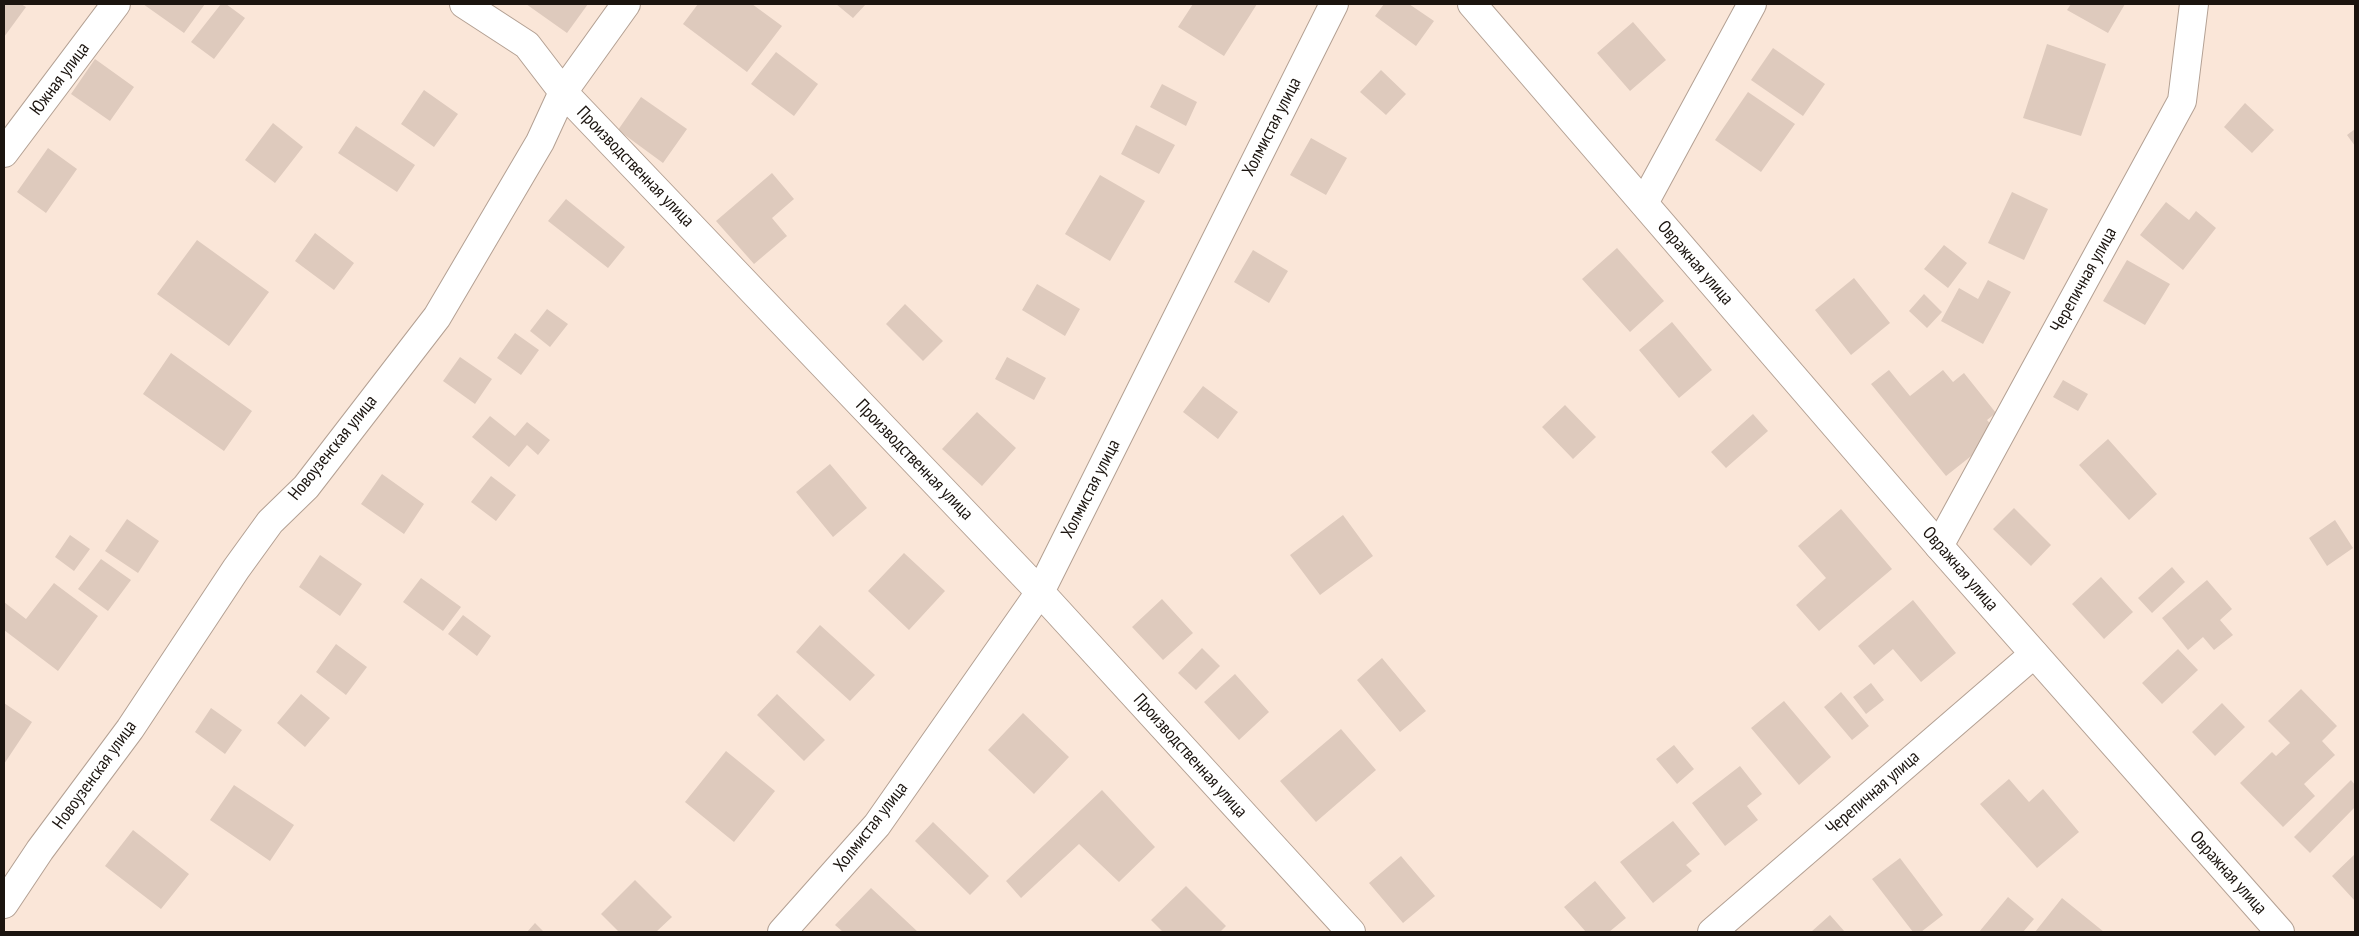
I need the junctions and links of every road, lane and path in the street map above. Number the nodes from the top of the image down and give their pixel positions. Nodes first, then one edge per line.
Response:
1 (116, 4) edge
2 (464, 4) edge
3 (626, 4) edge
4 (1334, 4) edge
5 (1472, 4) edge
6 (1752, 4) edge
7 (2194, 4) edge
8 (563, 92) junction
9 (4, 154) edge
10 (1644, 203) junction
11 (1939, 546) junction
12 (1040, 592) junction
13 (2034, 654) junction
14 (4, 904) edge
15 (782, 932) edge
16 (1350, 932) edge
17 (1712, 932) edge
18 (2280, 932) edge

1 - 9 street, Южная улица
2 - 8 street, Производственная улица
3 - 8 street, Новоузенская улица
4 - 12 street, Холмистая улица
5 - 10 street, Овражная улица
6 - 10 street
7 - 11 street, Черепичная улица
8 - 12 street, Производственная улица
8 - 14 street, Новоузенская улица
10 - 11 street, Овражная улица
11 - 13 street, Овражная улица
12 - 15 street, Холмистая улица
12 - 16 street, Производственная улица
13 - 17 street, Черепичная улица
13 - 18 street, Овражная улица

